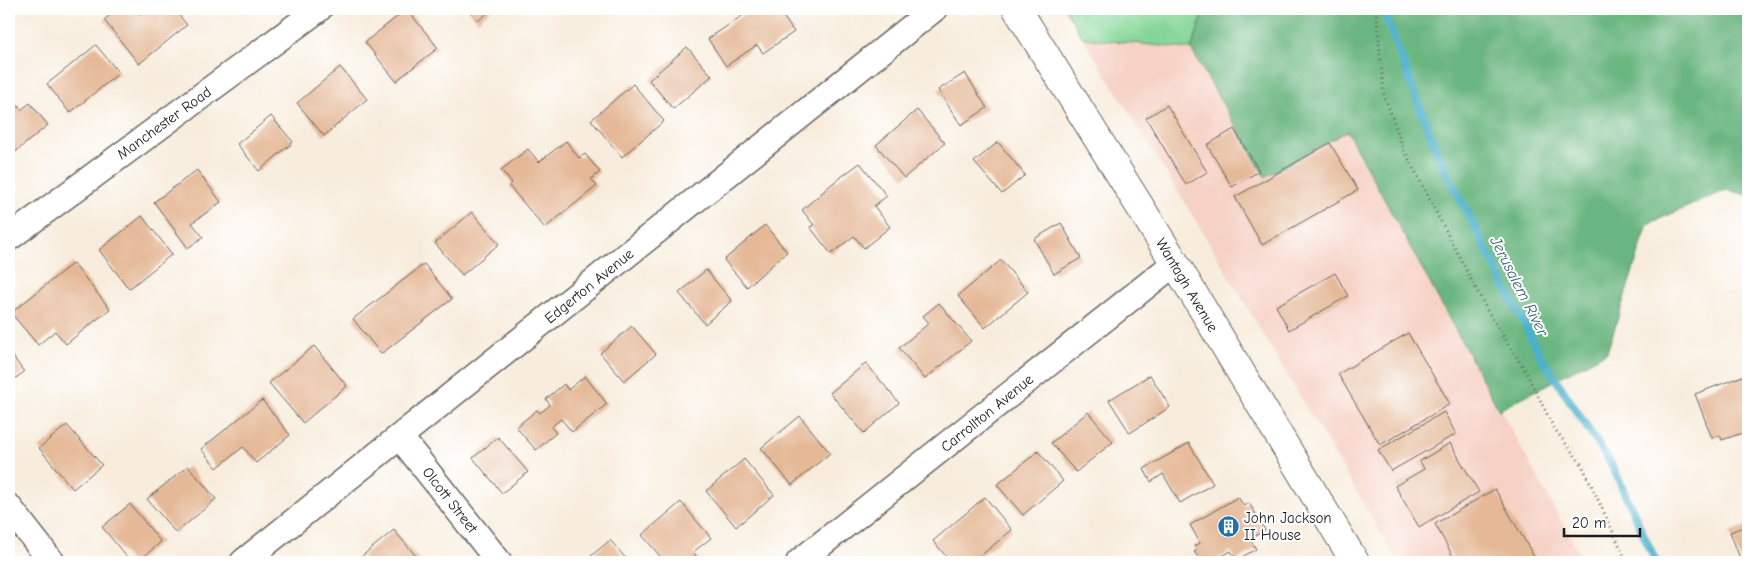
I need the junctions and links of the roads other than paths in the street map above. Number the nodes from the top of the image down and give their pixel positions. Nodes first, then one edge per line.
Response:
1 (319, 9) edge
2 (934, 9) edge
3 (1017, 9) edge
4 (9, 238) edge
5 (1175, 263) junction
6 (400, 437) junction
7 (9, 507) edge
8 (52, 562) edge
9 (243, 562) edge
10 (499, 562) edge
11 (799, 562) edge
12 (1355, 562) edge

1 - 4 street, Manchester Road
2 - 6 street, Edgerton Avenue
3 - 5 main road, Wantagh Avenue
5 - 11 street, Carrollton Avenue
5 - 12 main road, Wantagh Avenue
6 - 9 street, Edgerton Avenue
6 - 10 street, Olcott Street
7 - 8 street

